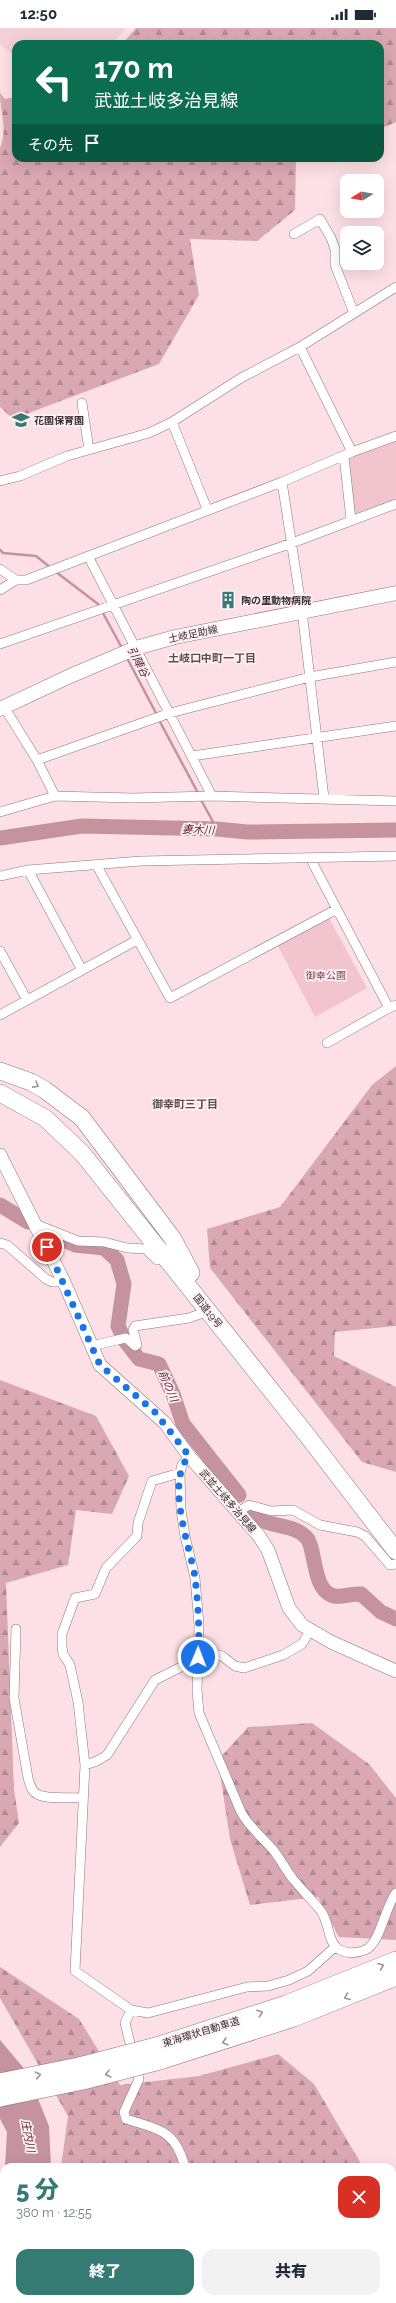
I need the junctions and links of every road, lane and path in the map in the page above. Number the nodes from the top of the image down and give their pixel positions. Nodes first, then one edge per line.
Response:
1 (294, 234) dead end
2 (394, 291) edge
3 (354, 313) junction
4 (300, 347) junction
5 (82, 403) dead end
6 (172, 422) junction
7 (396, 436) edge
8 (89, 450) junction
9 (348, 454) junction
10 (0, 481) edge
11 (282, 482) junction
12 (396, 504) edge
13 (207, 510) junction
14 (351, 520) junction
15 (292, 543) junction
16 (88, 556) junction
17 (0, 569) edge
18 (16, 580) junction
19 (0, 590) edge
20 (396, 593) edge
21 (114, 606) junction
22 (302, 611) junction
23 (0, 644) edge
24 (136, 648) junction
25 (396, 662) edge
26 (310, 677) junction
27 (2, 708) edge
28 (170, 713) junction
29 (396, 726) edge
30 (317, 738) junction
31 (192, 756) junction
32 (37, 760) junction
33 (55, 796) junction
34 (212, 796) junction
35 (324, 798) junction
36 (396, 801) edge
37 (0, 812) edge
38 (396, 856) edge
39 (310, 858) junction
40 (97, 866) junction
41 (28, 870) junction
42 (0, 876) edge
43 (337, 909) junction
44 (137, 940) junction
45 (0, 951) edge
46 (82, 970) junction
47 (27, 1000) junction
48 (393, 1007) edge
49 (0, 1015) edge
50 (327, 1043) dead end
51 (0, 1070) edge
52 (0, 1082) edge
53 (0, 1093) edge
54 (30, 1103) junction
55 (0, 1155) edge
56 (35, 1224) junction
57 (0, 1243) edge
58 (191, 1273) junction
59 (64, 1282) junction
60 (200, 1314) junction
61 (231, 1340) junction
62 (91, 1346) junction
63 (189, 1456) junction
64 (180, 1473) junction
65 (238, 1512) junction
66 (396, 1535) edge
67 (396, 1551) edge
68 (396, 1564) edge
69 (16, 1629) dead end
70 (310, 1631) junction
71 (198, 1657) junction
72 (396, 1670) edge
73 (85, 1765) junction
74 (82, 1798) junction
75 (396, 1893) edge
76 (335, 1947) junction
77 (396, 1960) edge
78 (396, 1977) edge
79 (132, 2010) junction
80 (158, 2054) junction
81 (0, 2082) edge
82 (0, 2098) edge
83 (184, 2163) edge

1 - 3 street
2 - 3 street
3 - 4 street
4 - 6 street
4 - 9 street
5 - 8 street
6 - 8 street
6 - 13 street
7 - 9 street
8 - 10 street
9 - 11 street
9 - 14 street
11 - 13 street
11 - 15 street
12 - 14 street
13 - 16 street
14 - 15 street
15 - 21 street
15 - 22 street
16 - 18 street
16 - 21 street
17 - 18 street
18 - 19 street
20 - 22 main road, 土岐足助線
21 - 23 street
21 - 24 street
22 - 24 main road, 土岐足助線
22 - 26 street
24 - 27 main road, 土岐足助線
24 - 28 street
25 - 26 street
26 - 28 street
26 - 30 street
27 - 32 street
28 - 31 street
28 - 32 street
29 - 30 street
30 - 31 street
30 - 35 street
31 - 34 street
32 - 33 street
33 - 34 street
33 - 37 street
34 - 35 street
35 - 36 street
38 - 39 street
39 - 40 street
39 - 43 street
40 - 41 street
40 - 44 street
41 - 42 street
41 - 46 street
43 - 44 street
43 - 48 street
44 - 46 street
45 - 47 street
46 - 47 street
47 - 49 street
48 - 50 street
51 -> 58 highway
52 - 54 highway, 国道19号
53 - 54 highway, 国道19号
54 - 58 highway, 国道19号
54 - 61 highway, 国道19号
55 - 56 main road, 武並土岐多治見線
56 - 59 main road, 武並土岐多治見線
56 - 60 street
57 - 59 street
58 - 66 highway, 国道19号
59 - 62 main road, 武並土岐多治見線
60 - 61 street
60 - 62 street
61 - 67 highway, 国道19号
62 - 63 main road, 武並土岐多治見線
63 - 64 street
63 - 65 main road, 武並土岐多治見線
64 - 71 street
64 - 73 street
65 - 68 street
65 - 70 main road, 武並土岐多治見線
69 - 74 street
70 - 71 street
70 - 72 main road, 武並土岐多治見線
71 - 73 street
71 - 76 street
73 - 74 street
74 - 79 street
75 - 76 street
76 - 79 street
80 -> 77 highway, 東海環状自動車道
78 -> 80 highway, 東海環状自動車道
79 - 83 street
81 -> 80 highway, 東海環状自動車道, bridge
80 -> 82 highway, 東海環状自動車道, bridge

